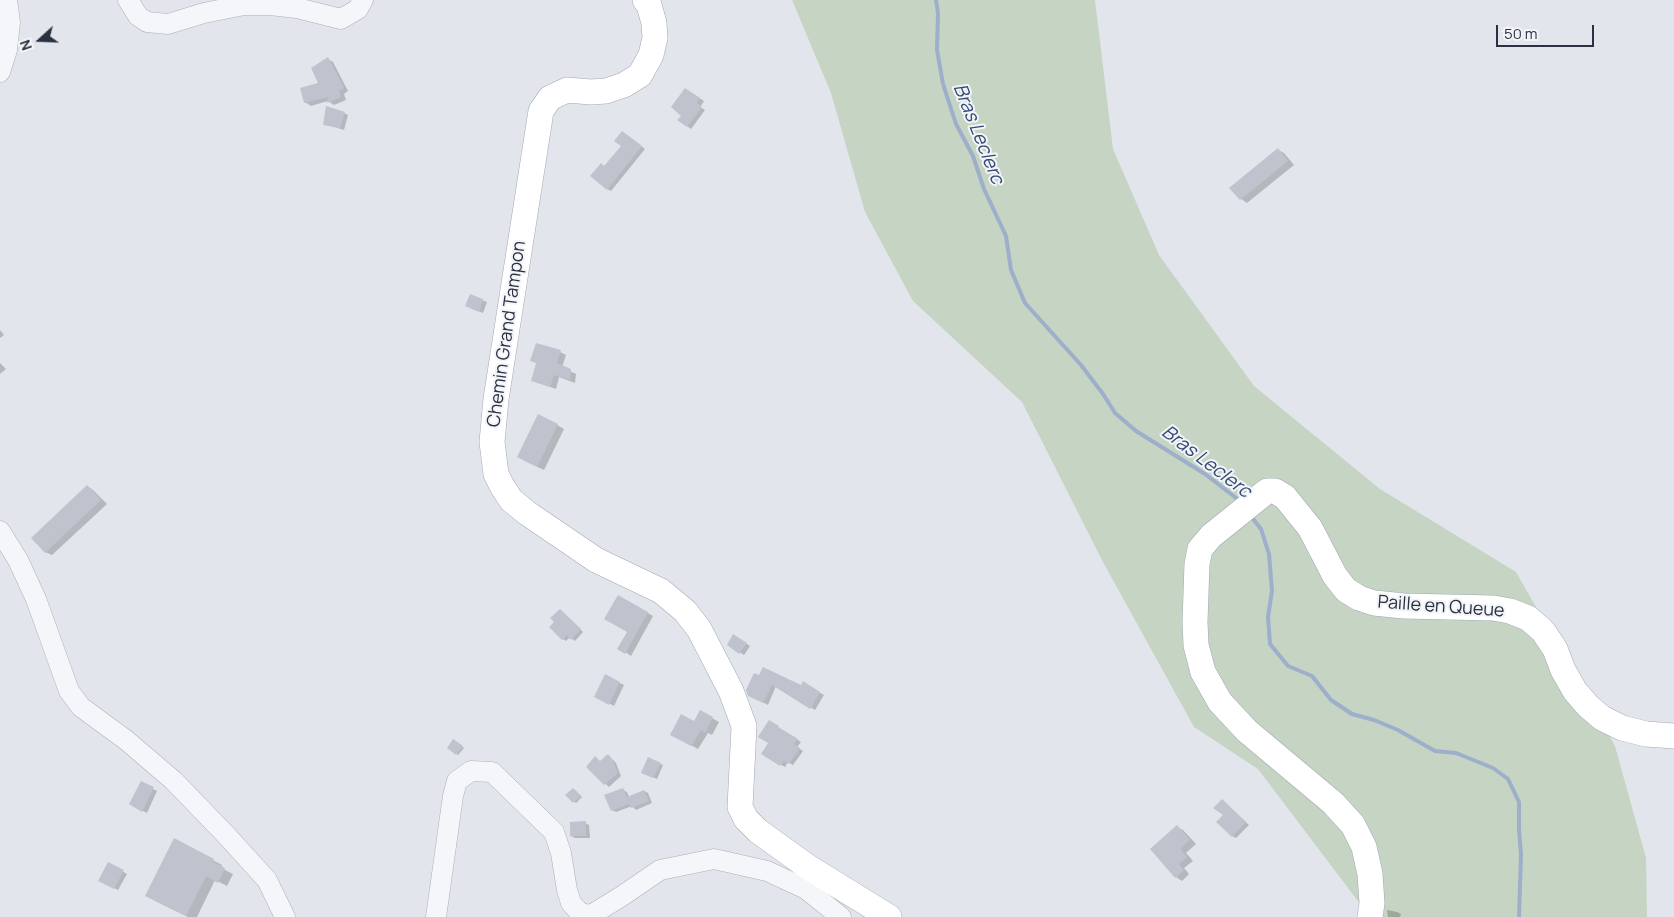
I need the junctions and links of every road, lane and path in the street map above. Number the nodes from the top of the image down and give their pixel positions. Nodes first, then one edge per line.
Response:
1 (7, 0) edge
2 (128, 0) edge
3 (363, 0) edge
4 (645, 0) edge
5 (0, 72) edge
6 (0, 531) edge
7 (1674, 736) edge
8 (880, 916) edge
9 (284, 917) edge
10 (436, 917) edge
11 (841, 917) edge
12 (1370, 917) edge

1 - 5 lane
2 - 3 lane
4 - 8 main road, Chemin Grand Tampon
6 - 9 lane
7 - 12 main road, Paille en Queue
10 - 11 lane

